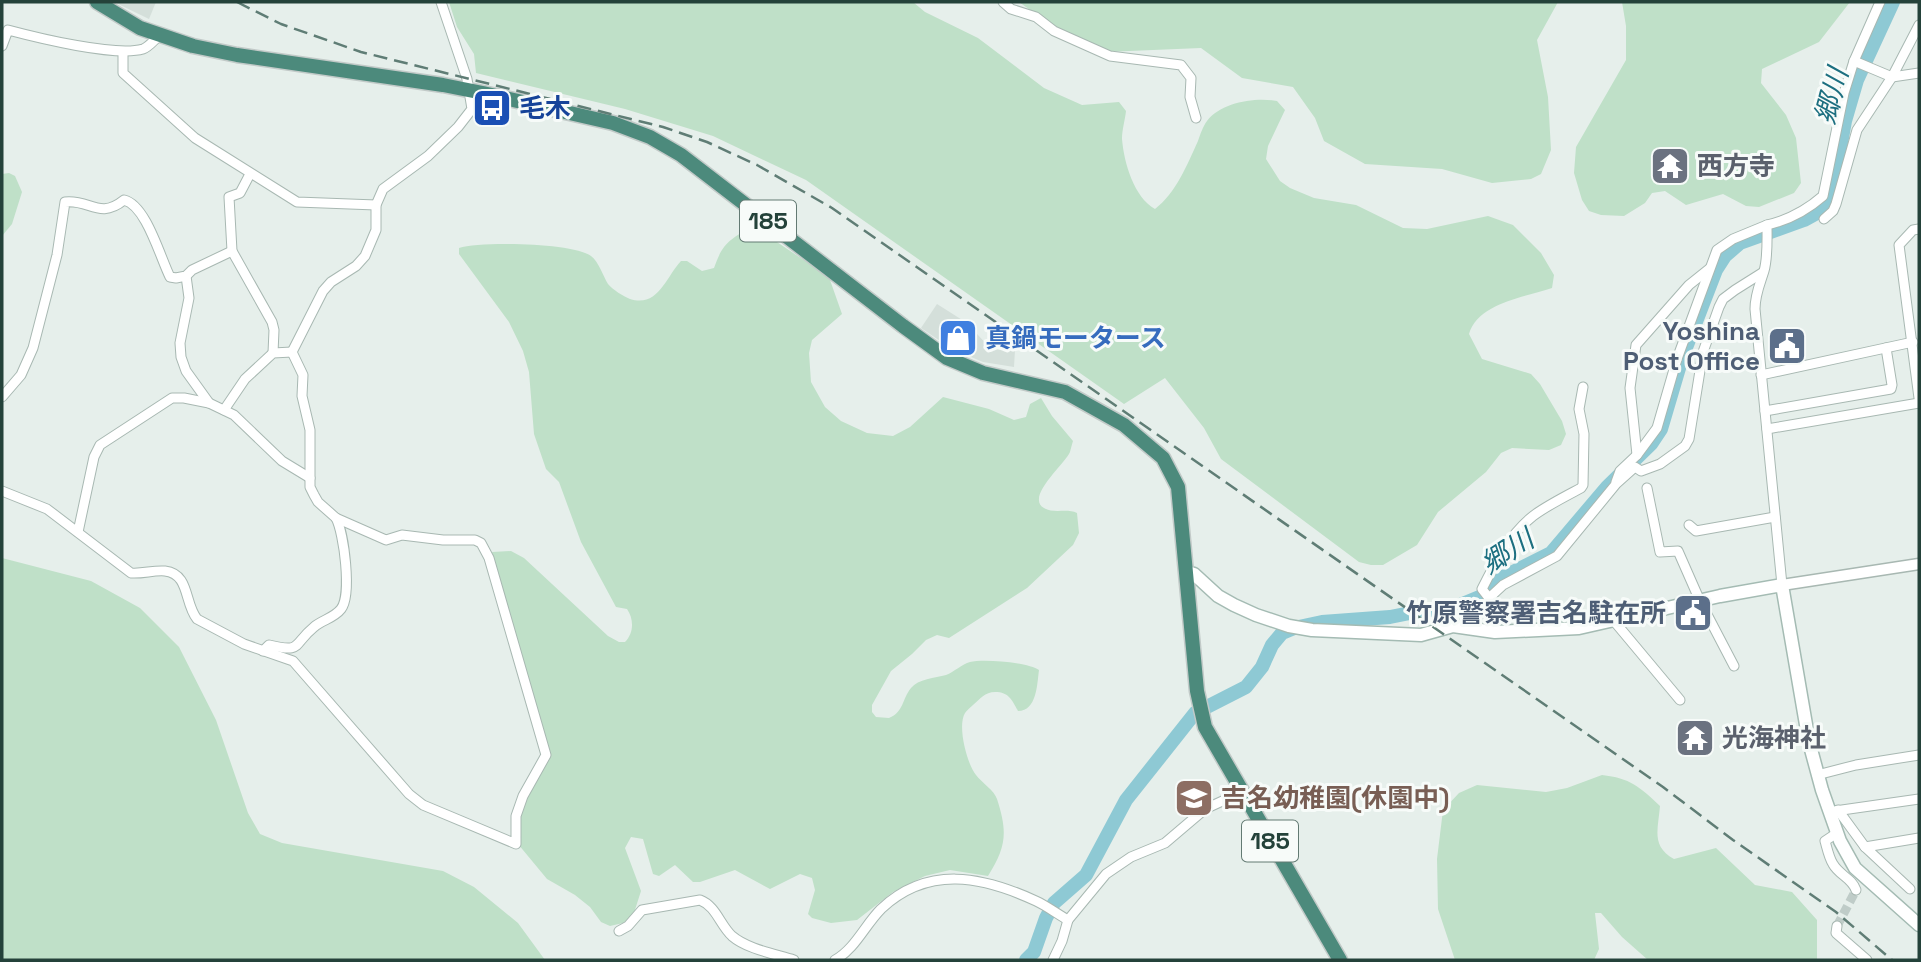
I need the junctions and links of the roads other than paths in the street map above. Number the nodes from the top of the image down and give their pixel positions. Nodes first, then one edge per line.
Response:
1 (97, 2) edge
2 (441, 2) edge
3 (1003, 2) edge
4 (1880, 2) edge
5 (1919, 25) edge
6 (160, 35) junction
7 (2, 46) edge
8 (123, 52) junction
9 (1855, 62) junction
10 (1919, 73) edge
11 (1892, 77) junction
12 (470, 90) junction
13 (1196, 118) dead end
14 (250, 174) junction
15 (1828, 203) junction
16 (376, 205) junction
17 (1825, 219) dead end
18 (1767, 226) junction
19 (1919, 229) edge
20 (232, 251) junction
21 (1709, 269) junction
22 (1764, 272) junction
23 (187, 276) junction
24 (1915, 331) edge
25 (1913, 342) junction
26 (1886, 348) junction
27 (292, 352) junction
28 (273, 353) junction
29 (1761, 375) junction
30 (1583, 387) dead end
31 (2, 397) edge
32 (1919, 400) edge
33 (209, 403) junction
34 (224, 410) junction
35 (1765, 411) junction
36 (1767, 429) junction
37 (1637, 455) junction
38 (310, 478) junction
39 (1617, 479) junction
40 (1647, 488) dead end
41 (2, 491) edge
42 (1775, 517) junction
43 (336, 518) junction
44 (1689, 525) dead end
45 (78, 532) junction
46 (1919, 564) edge
47 (1187, 572) junction
48 (1782, 585) junction
49 (1487, 595) junction
50 (1700, 601) junction
51 (1614, 621) junction
52 (1495, 632) junction
53 (263, 651) junction
54 (1734, 666) dead end
55 (1680, 700) dead end
56 (1919, 755) edge
57 (1818, 775) junction
58 (1242, 792) junction
59 (1919, 799) edge
60 (1834, 811) junction
61 (1837, 833) junction
62 (1919, 838) edge
63 (1865, 847) junction
64 (1910, 889) dead end
65 (1856, 890) dead end
66 (1068, 920) junction
67 (1919, 925) edge
68 (1837, 926) dead end
69 (619, 931) dead end
70 (794, 960) edge
71 (835, 960) edge
72 (1053, 960) edge
73 (1339, 960) edge
74 (1867, 960) edge

1 - 6 highway, 185
2 - 12 street
3 - 13 street
4 - 9 street
5 - 11 street
6 - 8 street
6 - 12 highway, 185
7 - 8 street
8 - 14 street
9 - 11 street
9 - 15 street
10 - 11 street
11 - 15 street
12 - 16 street
12 - 47 highway, 185
14 - 16 street
14 - 20 street
15 - 17 street
15 - 18 street
16 - 27 street
18 - 21 street
18 - 22 street
19 - 24 street
20 - 23 street
20 - 28 street
21 - 37 street
21 - 37 street
22 - 29 street
22 - 39 street
23 - 31 street
23 - 33 street
24 - 25 street
25 - 26 street
25 - 32 street
26 - 29 street
26 - 35 street
27 - 28 street
27 - 38 street
28 - 34 street
29 - 35 street
30 - 49 street
32 - 36 street
33 - 34 street
33 - 45 street
34 - 38 street
35 - 36 street
36 - 42 street
37 - 39 street
38 - 43 street
39 - 49 street
40 - 50 street
41 - 45 street
42 - 44 street
42 - 48 street
43 - 53 street
43 - 53 street
45 - 53 street
46 - 48 street
47 - 52 main road
47 - 58 highway, 185
48 - 50 main road
48 - 57 main road
49 - 52 street
50 - 51 main road
50 - 54 street
51 - 52 main road
51 - 55 street
56 - 57 street
57 - 60 main road
58 - 66 street
58 - 73 highway, 185
59 - 60 street
60 - 61 main road
60 - 63 street
61 - 65 street
61 - 67 main road
62 - 63 street
63 - 64 street
66 - 71 street
66 - 72 street
68 - 74 street
69 - 70 street

